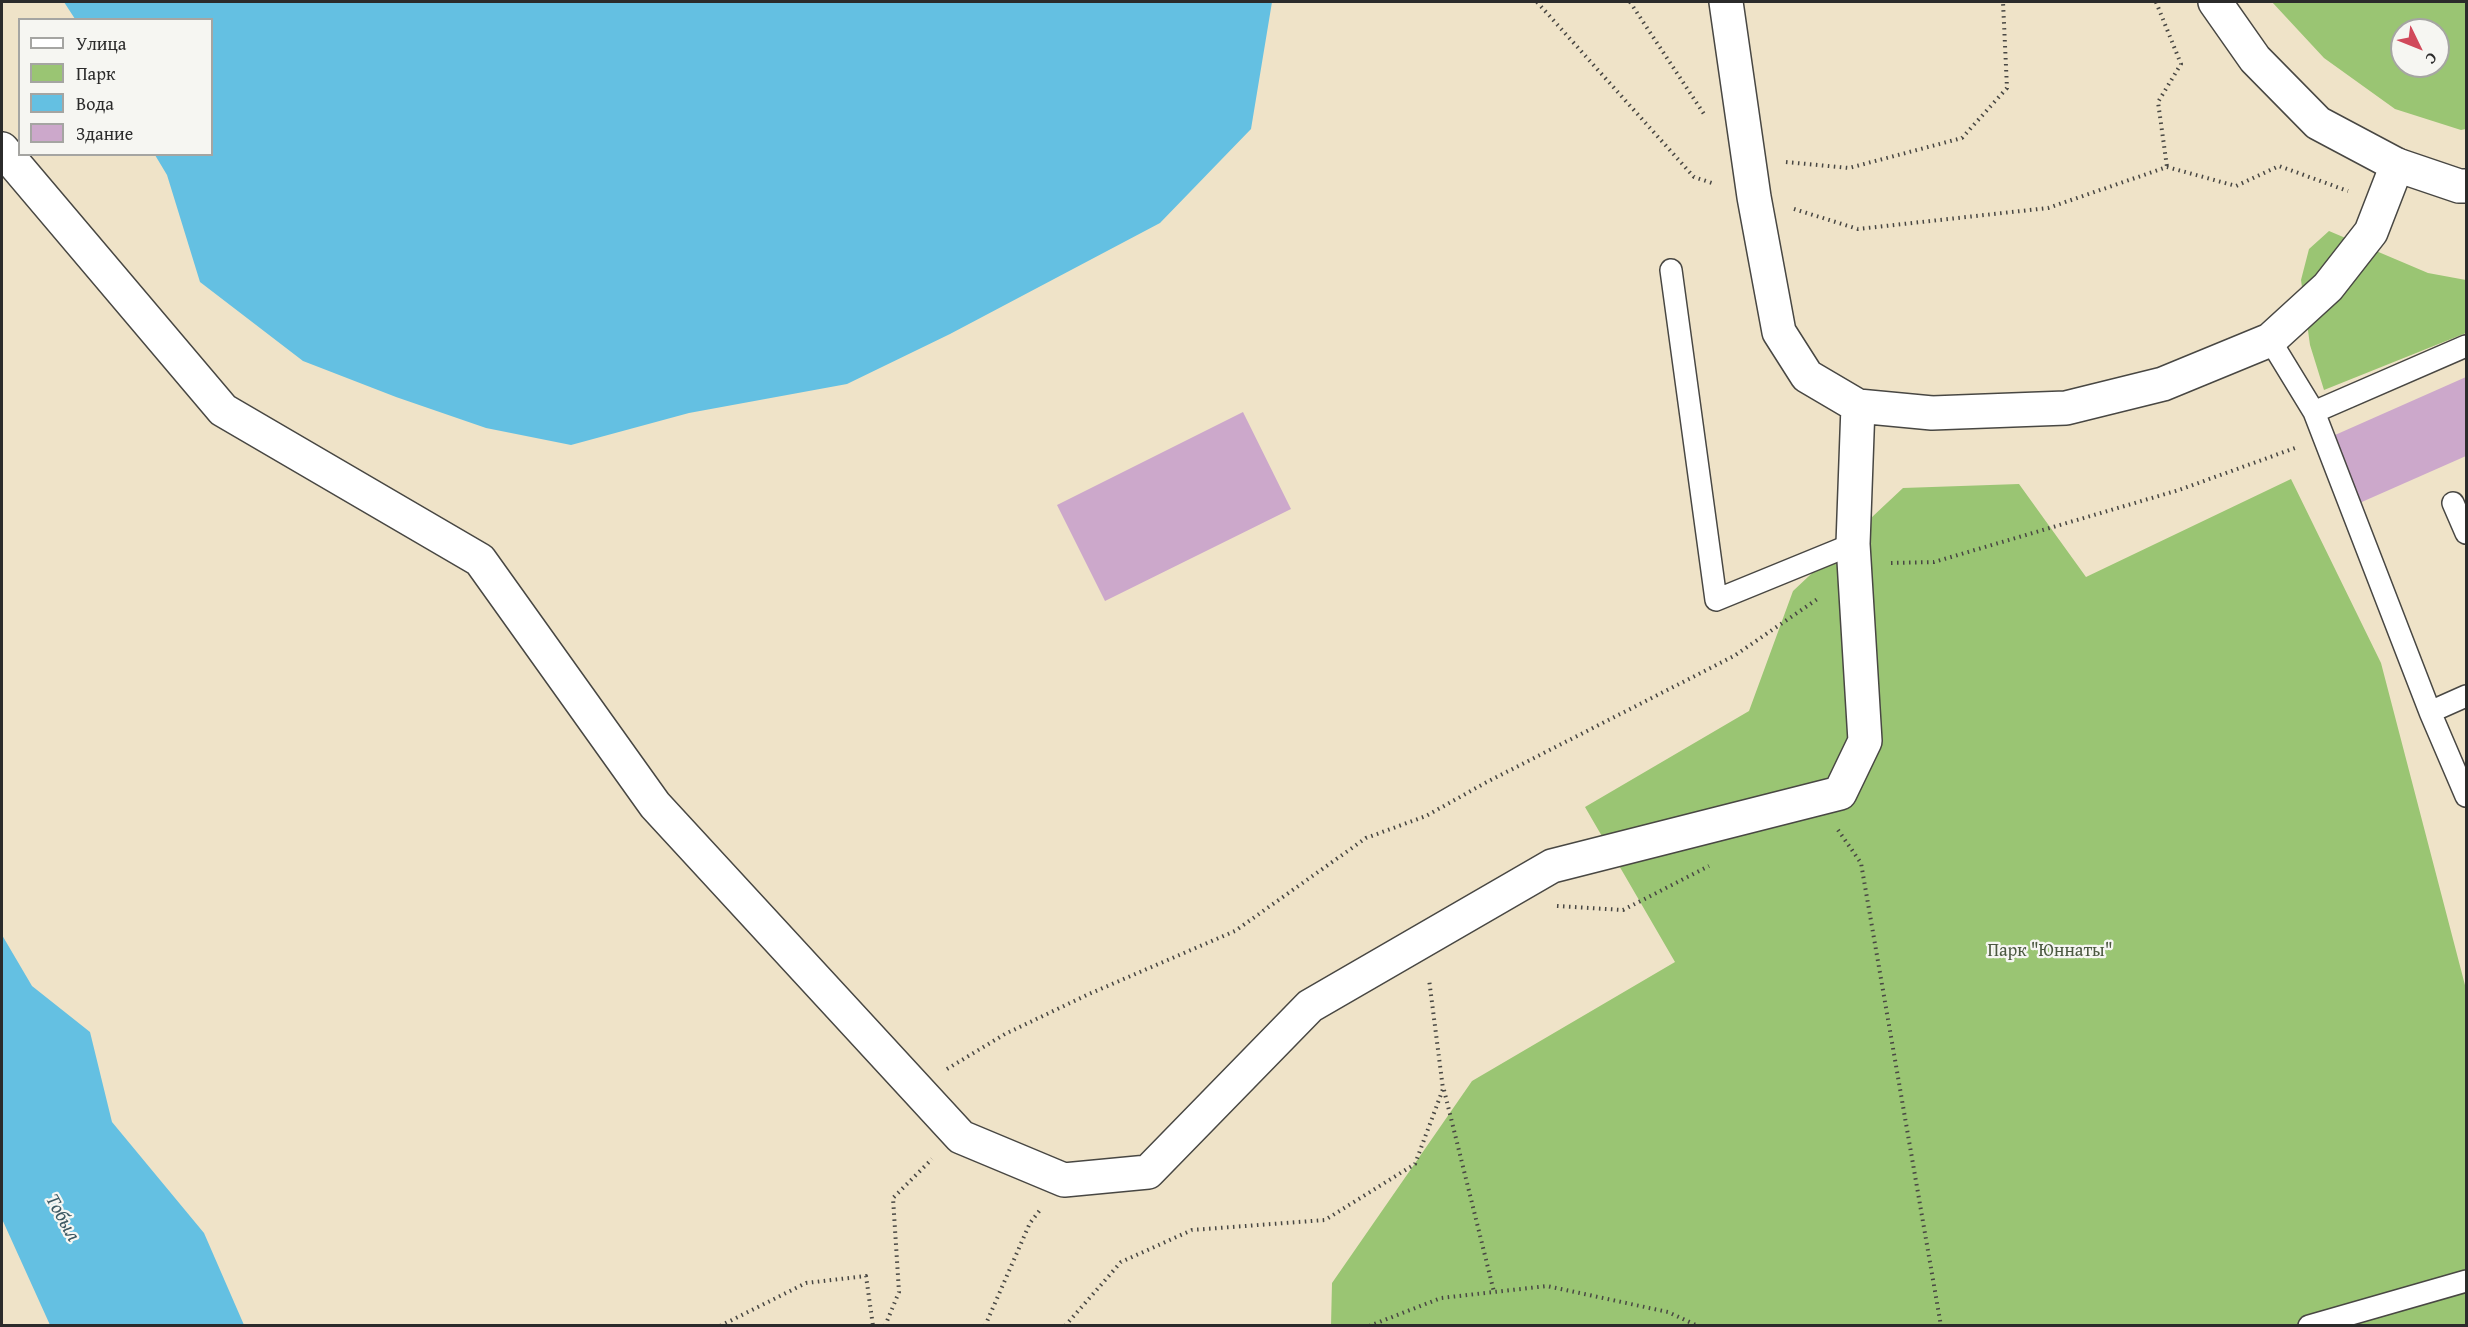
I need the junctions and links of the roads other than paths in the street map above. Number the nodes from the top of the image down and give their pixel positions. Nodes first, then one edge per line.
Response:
1 (1726, 2) edge
2 (2215, 2) edge
3 (2, 149) edge
4 (2397, 165) junction
5 (2466, 186) edge
6 (1671, 270) dead end
7 (2270, 340) junction
8 (2466, 346) edge
9 (1858, 406) junction
10 (2314, 412) junction
11 (2453, 504) dead end
12 (2466, 533) edge
13 (1854, 559) junction
14 (2466, 696) edge
15 (2430, 712) junction
16 (2466, 796) edge
17 (2466, 1281) edge
18 (2309, 1326) edge

1 - 9 street
2 - 4 street
3 - 13 street
4 - 5 street
4 - 7 street
6 - 13 lane
7 - 9 street
7 - 10 lane
8 - 10 lane
9 - 13 street
10 - 15 lane
11 - 12 lane
14 - 15 lane
15 - 16 lane
17 - 18 lane

